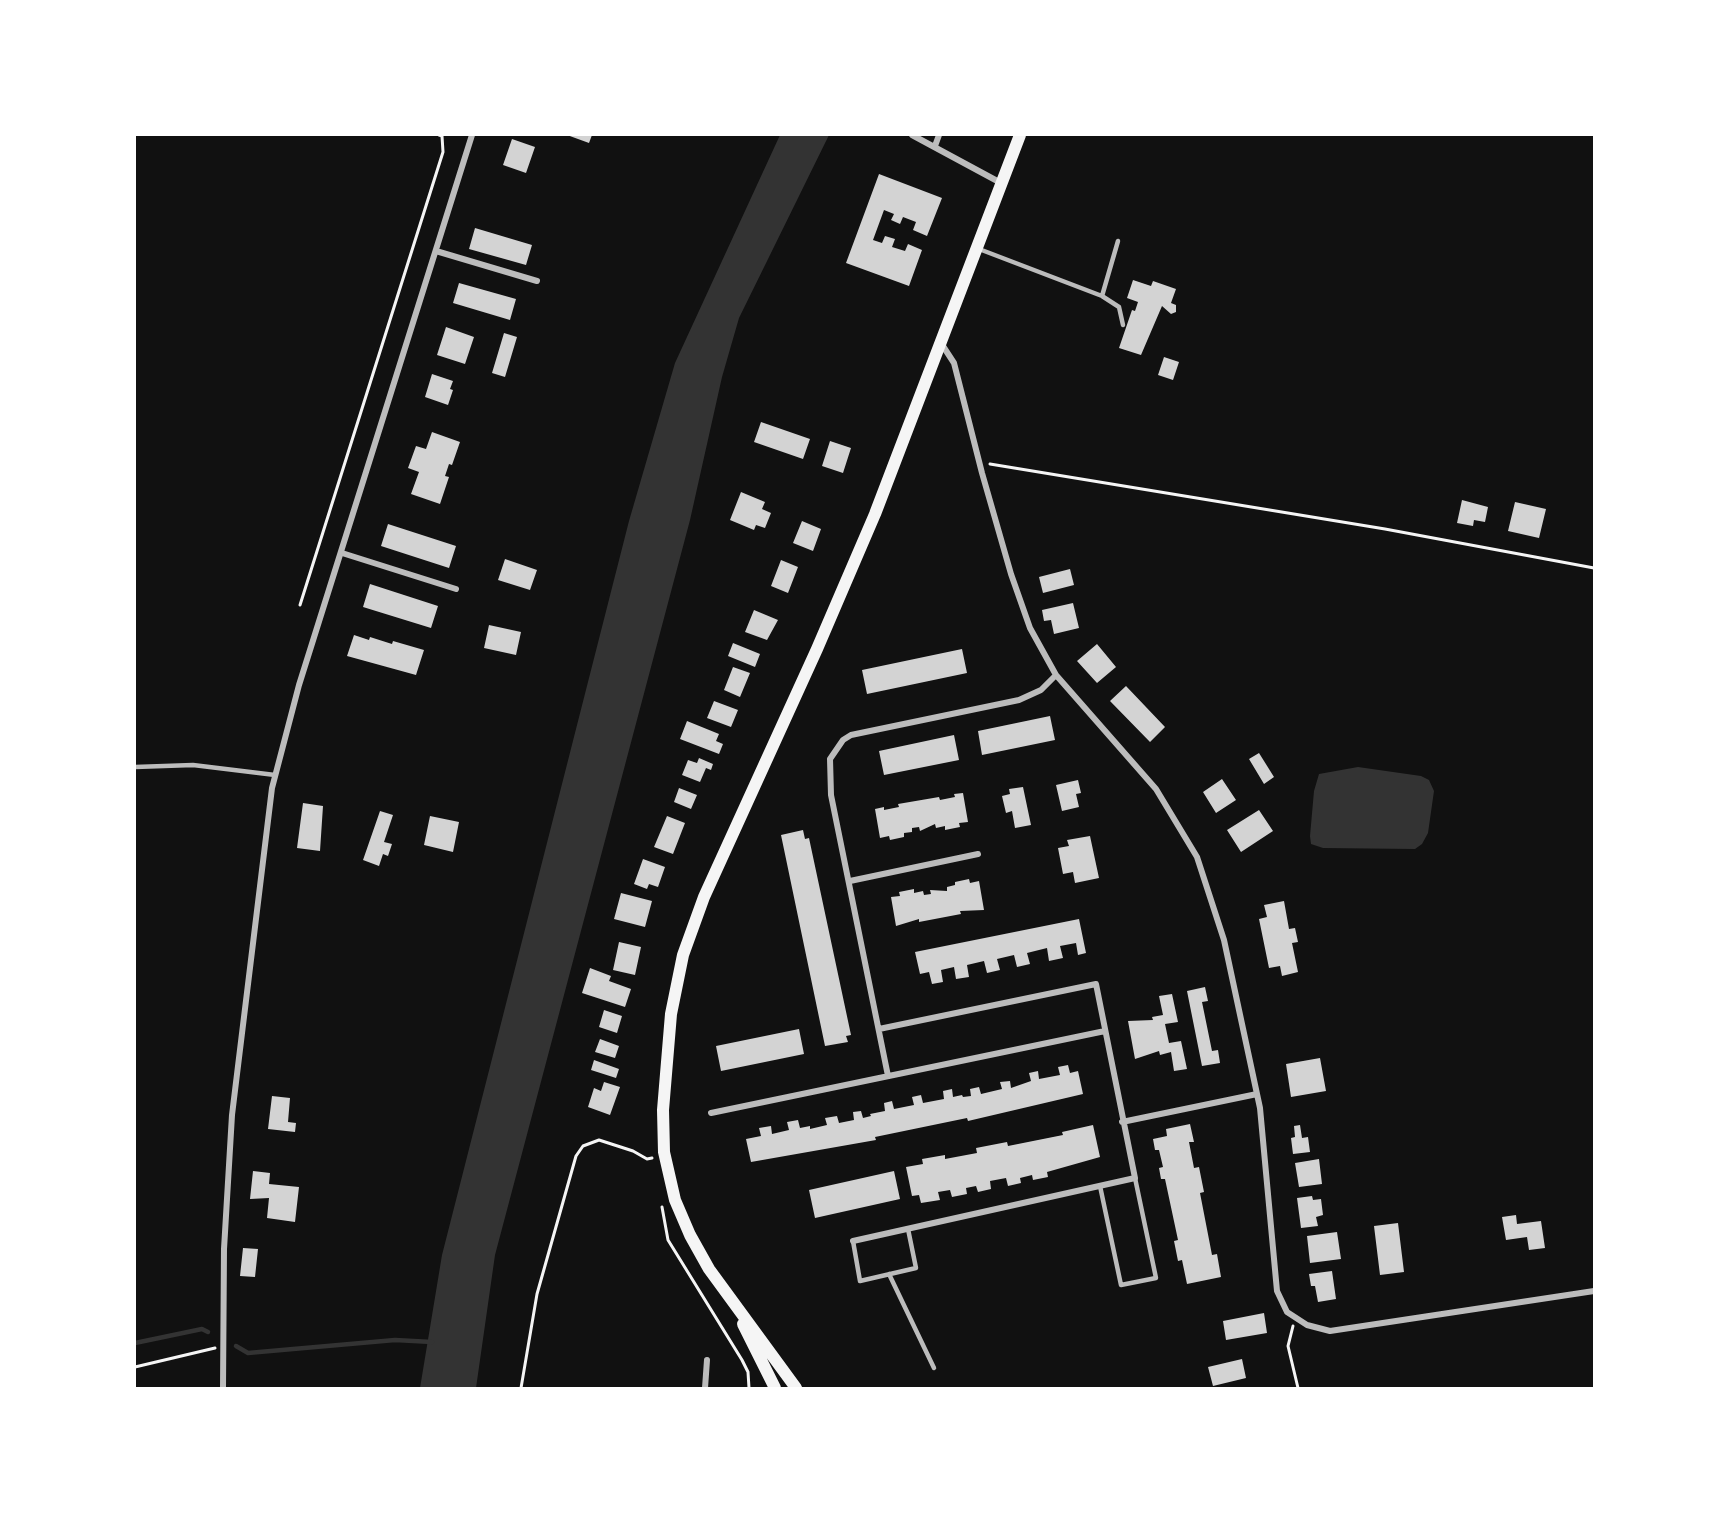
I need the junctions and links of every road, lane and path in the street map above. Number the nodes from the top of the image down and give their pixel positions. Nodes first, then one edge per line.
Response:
1 (439, 135) edge
2 (472, 135) edge
3 (912, 135) edge
4 (939, 135) edge
5 (1020, 135) edge
6 (935, 146) junction
7 (1001, 183) junction
8 (1118, 241) dead end
9 (976, 248) junction
10 (436, 251) junction
11 (537, 281) dead end
12 (1102, 296) junction
13 (1123, 325) dead end
14 (940, 343) junction
15 (979, 462) junction
16 (342, 553) junction
17 (1594, 568) edge
18 (456, 589) dead end
19 (300, 605) dead end
20 (1056, 675) junction
21 (135, 767) edge
22 (275, 775) junction
23 (978, 854) dead end
24 (850, 881) junction
25 (879, 1029) junction
26 (1105, 1031) junction
27 (888, 1076) junction
28 (1257, 1094) junction
29 (711, 1113) dead end
30 (1122, 1122) junction
31 (664, 1152) junction
32 (1135, 1178) junction
33 (1100, 1186) junction
34 (908, 1229) junction
35 (853, 1241) joint
36 (889, 1274) junction
37 (1594, 1291) edge
38 (733, 1304) junction
39 (1296, 1320) junction
40 (222, 1346) junction
41 (707, 1360) dead end
42 (135, 1367) edge
43 (934, 1368) dead end
44 (764, 1370) junction
45 (223, 1388) edge
46 (521, 1388) edge
47 (705, 1388) edge
48 (768, 1388) edge
49 (775, 1388) edge
50 (796, 1388) edge
51 (1298, 1388) edge

1 - 19 path
2 - 10 street
3 - 6 street
4 - 6 street
5 - 7 main road
6 - 7 street
7 - 9 main road
8 - 12 lane
9 - 12 lane
9 - 14 main road
10 - 11 street
10 - 16 street
12 - 13 lane
14 - 15 street
14 - 31 main road
15 - 17 path
15 - 20 street
16 - 18 street
16 - 22 street
20 - 24 street
20 - 28 street
21 - 22 lane
22 - 40 street
23 - 24 street
24 - 25 street
25 - 26 street
25 - 27 street
26 - 27 street
26 - 30 street
27 - 29 street
28 - 30 street
28 - 39 street
30 - 32 street
31 - 38 main road
31 - 46 path
32 - 33 street
32 - 33 lane
33 - 34 street
34 - 35 street
34 - 36 lane
35 - 36 lane
36 - 43 lane
37 - 39 street
38 - 44 main road
38 - 50 main road
39 - 51 path
40 - 42 path
40 - 45 street
41 - 47 street
44 - 48 street
44 - 49 main road

